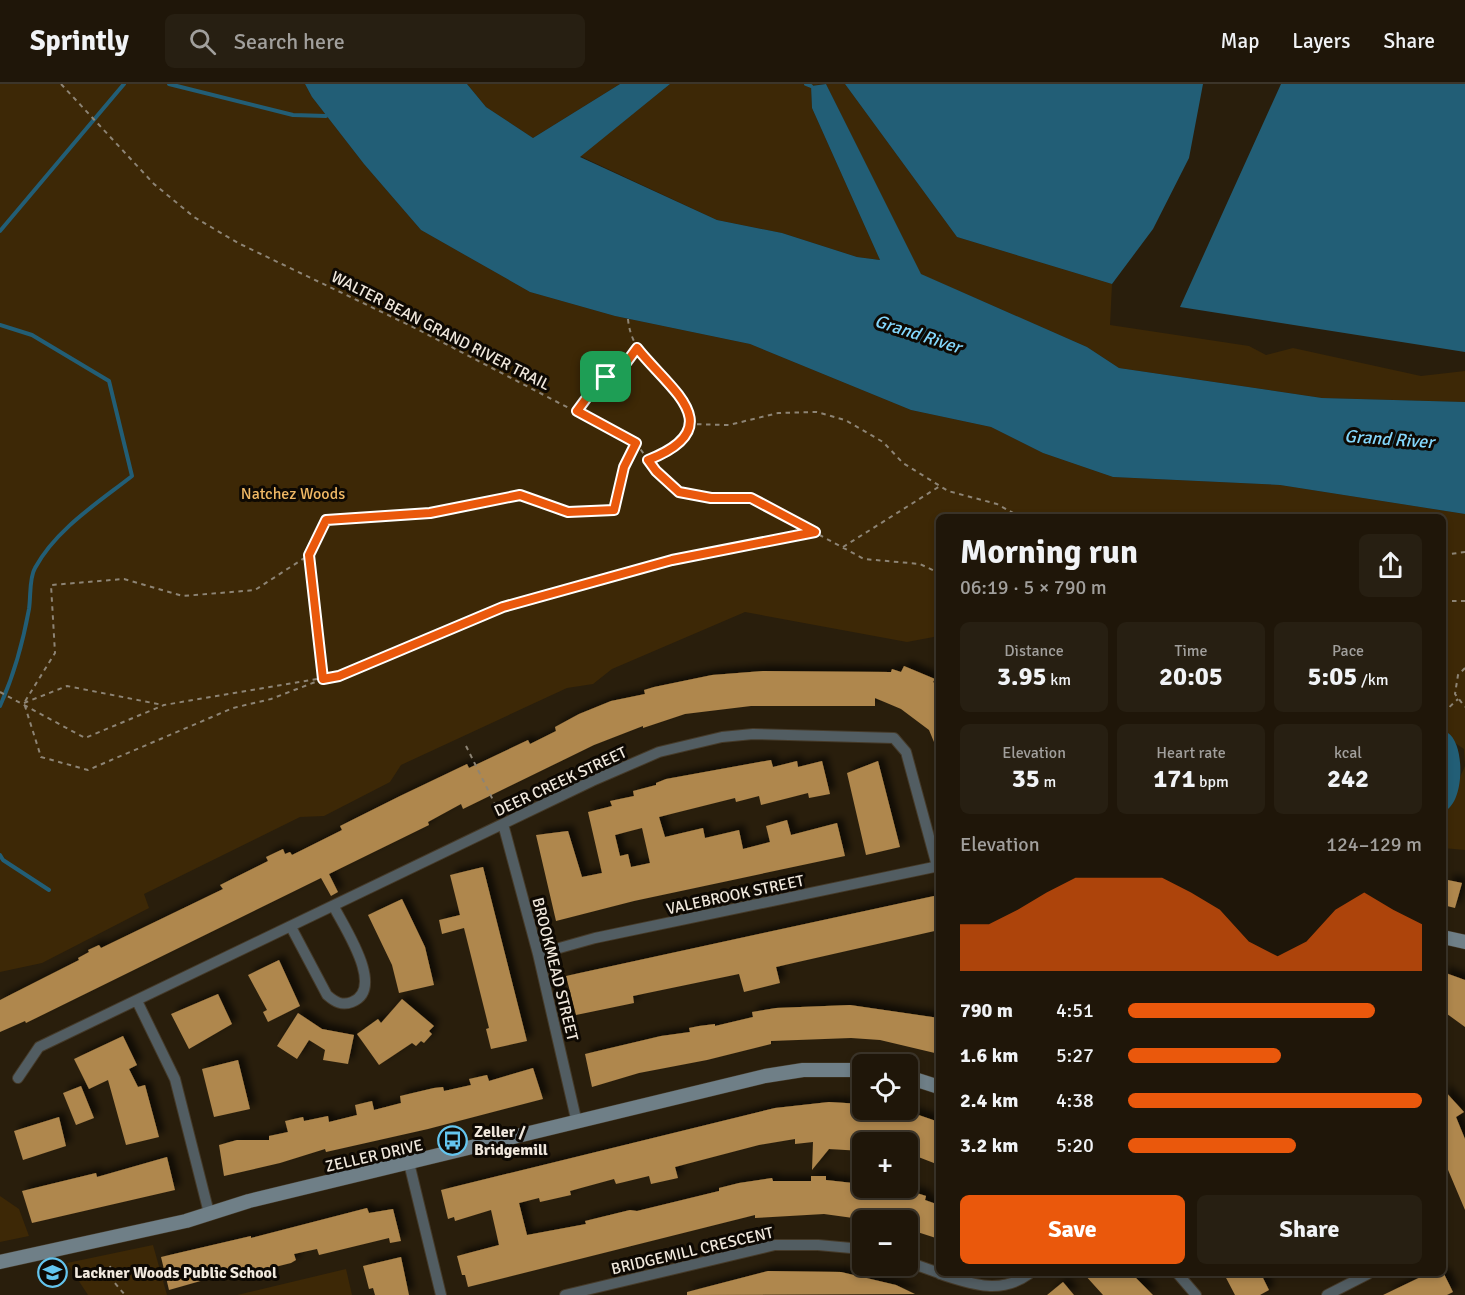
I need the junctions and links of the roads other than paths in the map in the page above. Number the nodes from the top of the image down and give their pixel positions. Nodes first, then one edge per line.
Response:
1 (503, 824) junction
2 (936, 859) edge
3 (936, 866) edge
4 (334, 907) junction
5 (291, 927) junction
6 (1446, 938) edge
7 (1465, 942) edge
8 (538, 954) junction
9 (136, 1001) junction
10 (852, 1070) edge
11 (18, 1078) dead end
12 (918, 1080) edge
13 (936, 1086) edge
14 (577, 1123) junction
15 (410, 1163) junction
16 (209, 1213) junction
17 (852, 1248) edge
18 (0, 1262) edge
19 (918, 1266) edge
20 (936, 1272) edge
21 (949, 1276) edge
22 (1026, 1276) edge
23 (1180, 1276) edge
24 (1364, 1276) edge
25 (441, 1295) edge
26 (565, 1295) edge
27 (1196, 1295) edge
28 (1327, 1295) edge

1 - 2 street, DEER CREEK STREET
1 - 4 street, DEER CREEK STREET
1 - 8 street, BROOKMEAD STREET
3 - 8 street, VALEBROOK STREET
4 - 5 street, DEER CREEK STREET
4 - 5 street
5 - 9 street, DEER CREEK STREET
6 - 7 street
8 - 14 street, BROOKMEAD STREET
9 - 11 street, DEER CREEK STREET
9 - 16 street
10 - 14 street, ZELLER DRIVE
12 - 13 street
14 - 15 street, ZELLER DRIVE
15 - 16 street, ZELLER DRIVE
15 - 25 street
16 - 18 street, ZELLER DRIVE
17 - 26 street, BRIDGEMILL CRESCENT
19 - 20 street
21 - 22 street
23 - 27 street
24 - 28 street

